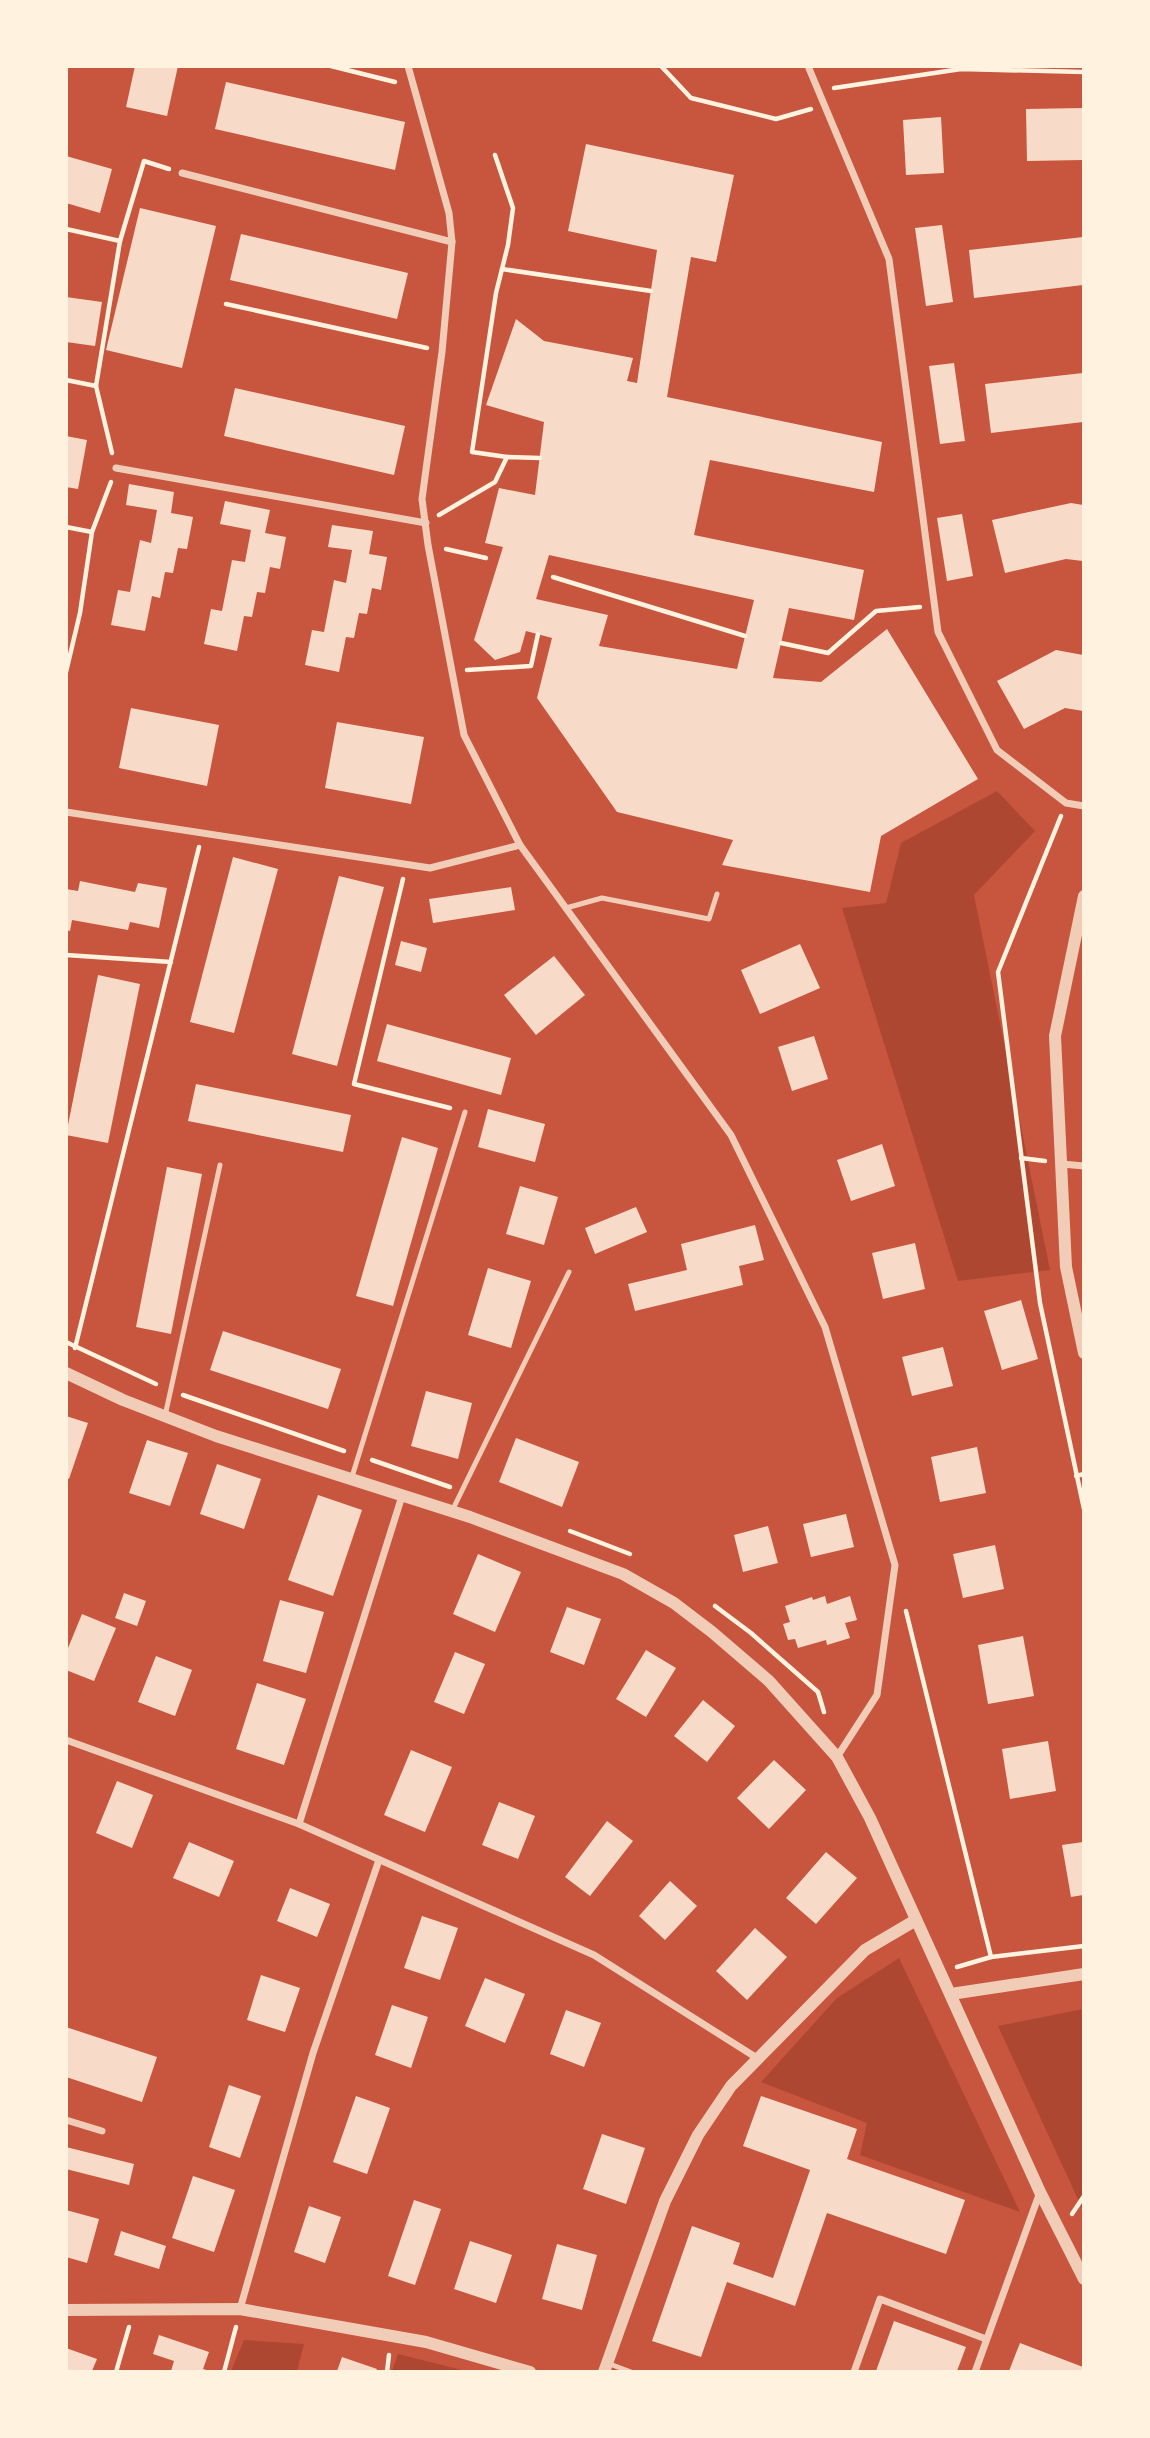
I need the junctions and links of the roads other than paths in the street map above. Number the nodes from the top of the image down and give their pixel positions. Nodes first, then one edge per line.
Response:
1 (408, 66) edge
2 (808, 66) edge
3 (182, 173) road end
4 (452, 242) junction
5 (116, 468) dead end
6 (426, 523) junction
7 (1083, 806) edge
8 (66, 812) edge
9 (520, 845) junction
10 (717, 894) dead end
11 (1083, 896) edge
12 (566, 908) junction
13 (465, 1112) road end
14 (1062, 1164) junction
15 (220, 1165) dead end
16 (1083, 1166) edge
17 (569, 1272) dead end
18 (1083, 1353) edge
19 (67, 1373) edge
20 (165, 1416) junction
21 (351, 1480) junction
22 (402, 1496) junction
23 (451, 1512) junction
24 (66, 1740) edge
25 (837, 1757) junction
26 (299, 1824) junction
27 (379, 1860) junction
28 (916, 1920) junction
29 (1083, 1974) edge
30 (951, 1994) junction
31 (757, 2058) junction
32 (66, 2120) edge
33 (102, 2131) dead end
34 (1040, 2192) junction
35 (1083, 2279) edge
36 (240, 2309) junction
37 (66, 2310) edge
38 (986, 2339) junction
39 (606, 2367) edge
40 (530, 2371) edge
41 (631, 2371) edge
42 (854, 2371) edge
43 (975, 2371) edge

1 - 4 street
2 - 7 street
3 - 4 street
4 - 6 street
5 - 6 street
6 - 9 street
8 - 9 street
9 - 12 street
10 - 12 lane
11 - 14 street
12 - 25 street
13 - 21 lane
14 - 16 street
14 - 18 street
15 - 20 lane
17 - 23 lane
19 - 20 street
20 - 21 street
21 - 22 street
22 - 23 street
22 - 26 street
23 - 25 street
24 - 26 street
25 - 28 street
26 - 27 street
27 - 31 street
27 - 36 street
28 - 30 street
28 - 31 street
29 - 30 street
30 - 34 street
31 - 39 street
32 - 33 street
34 - 35 street
34 - 38 street
36 - 37 street
36 - 40 street
38 - 42 street
38 - 43 street
39 - 41 lane

